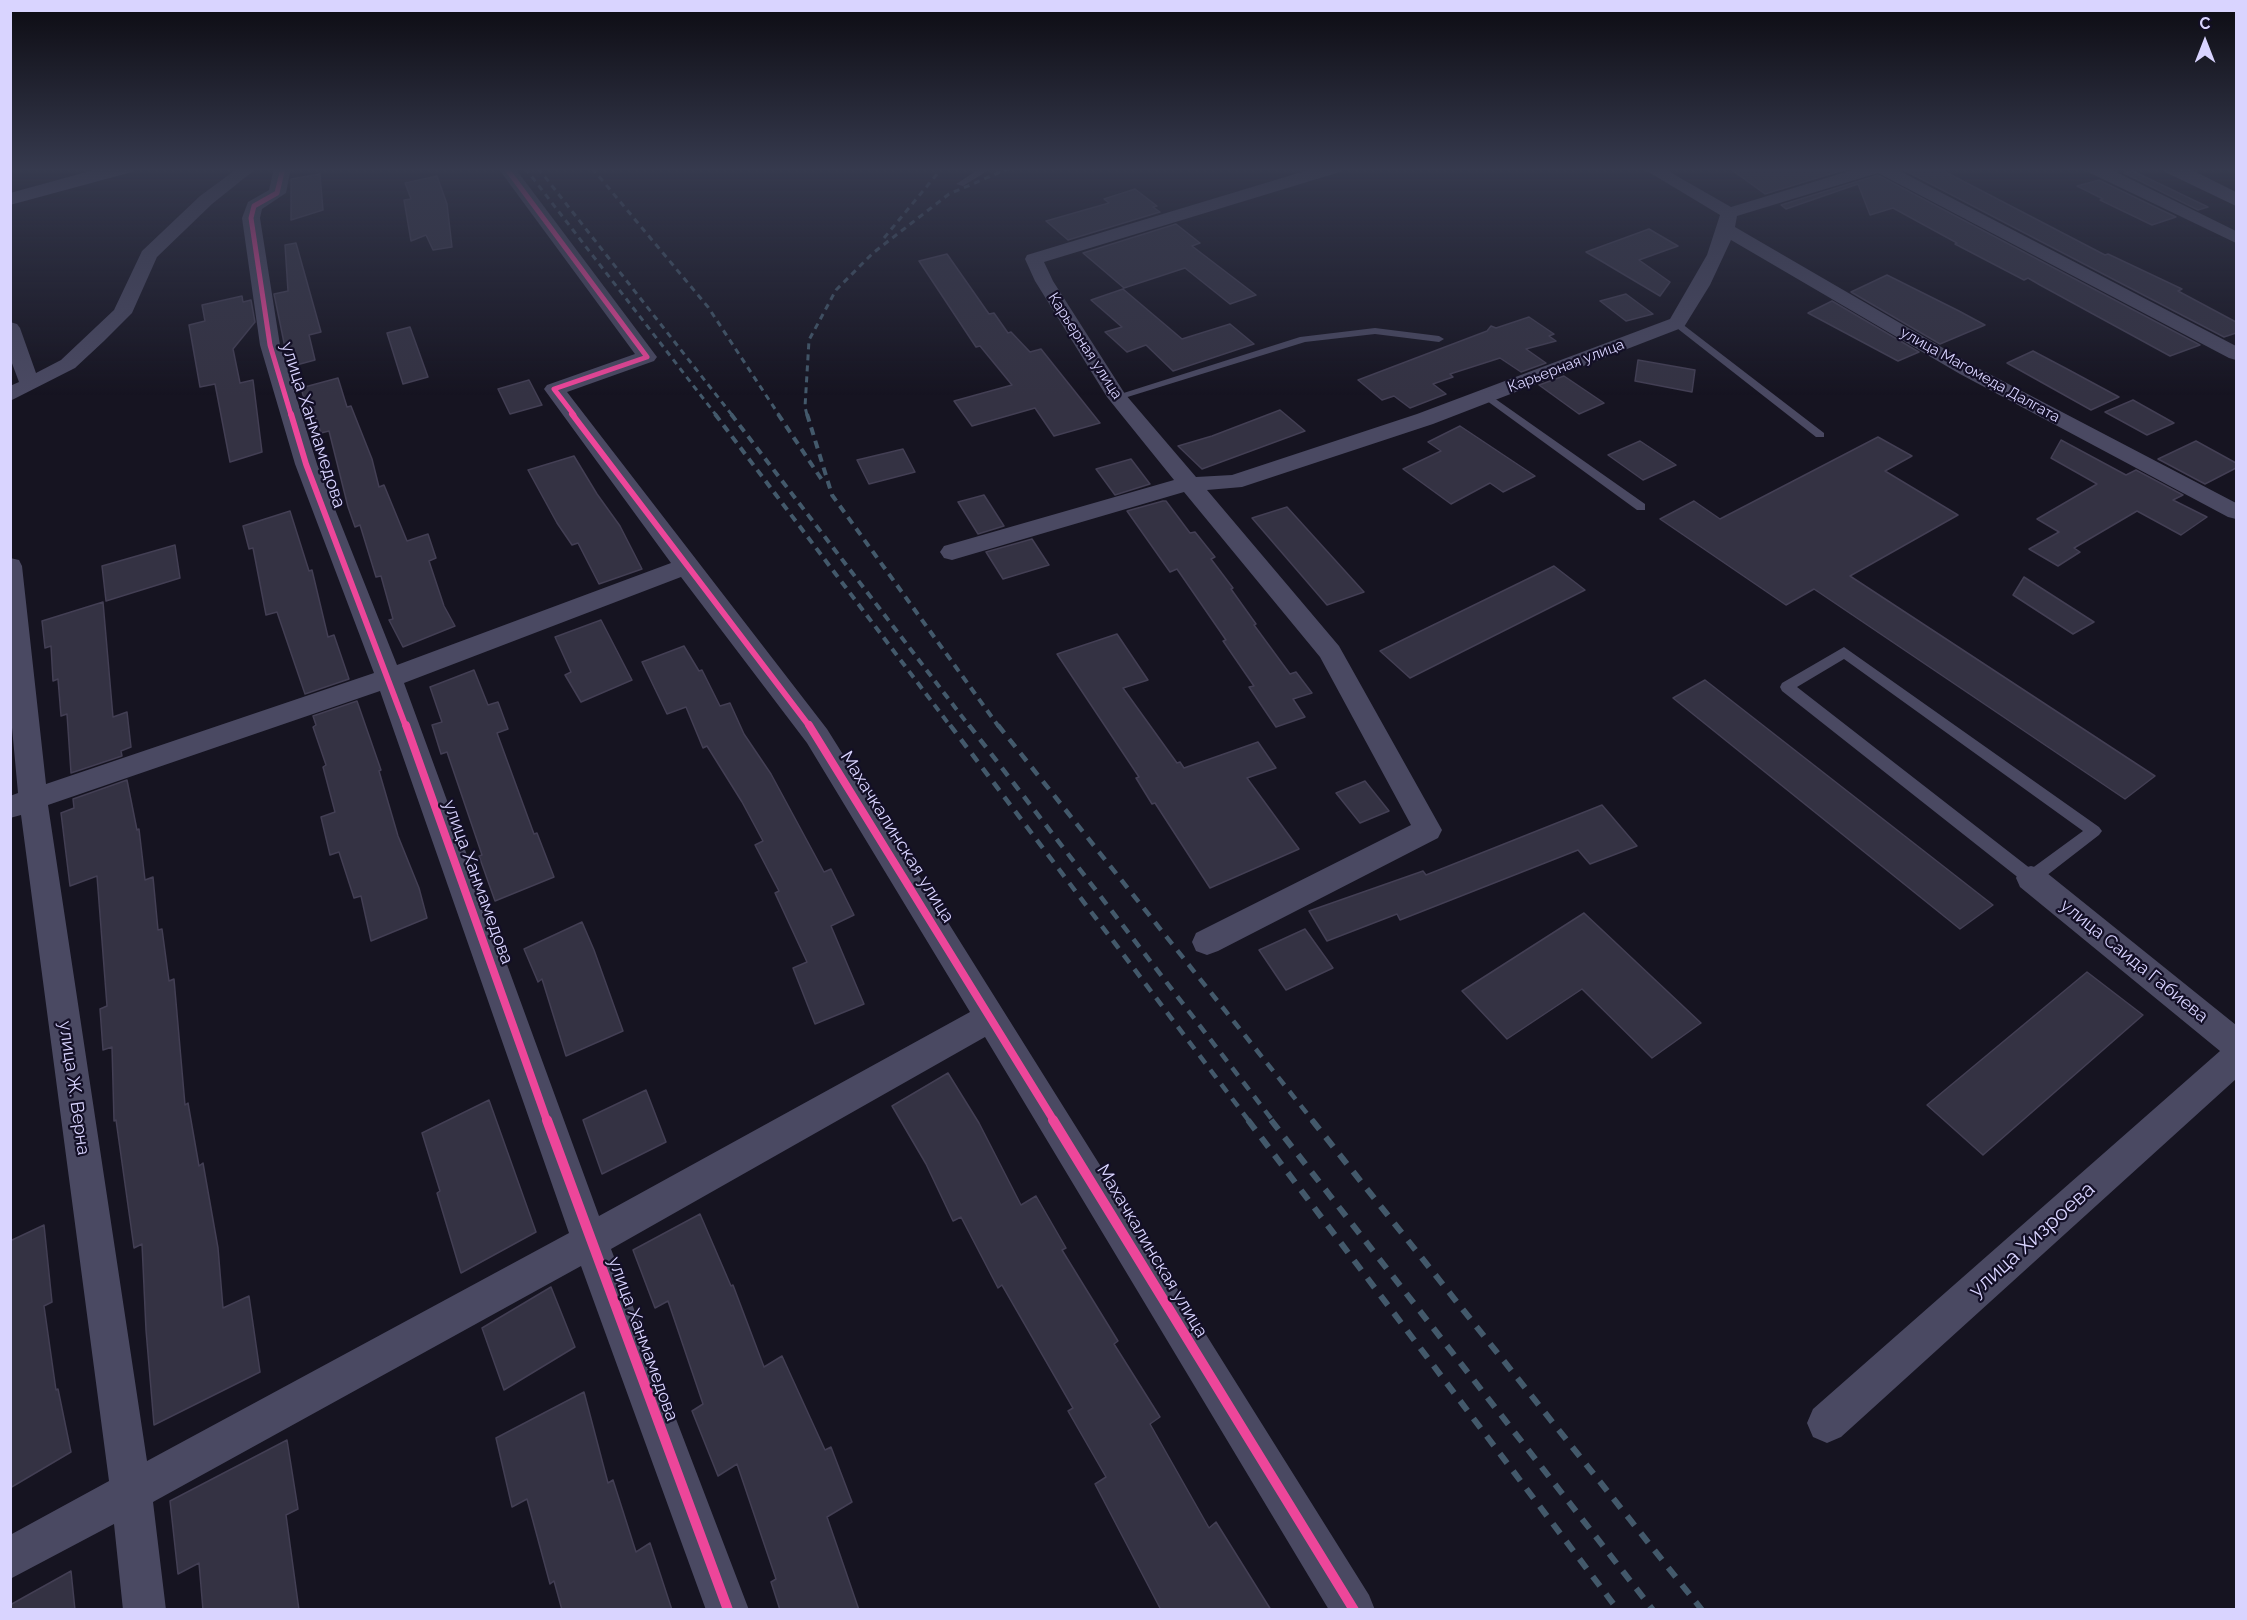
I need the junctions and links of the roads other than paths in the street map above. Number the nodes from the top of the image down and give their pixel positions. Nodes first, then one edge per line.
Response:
1 (161, 244) edge
2 (254, 244) edge
3 (562, 244) edge
4 (1085, 244) edge
5 (1718, 244) edge
6 (1763, 244) edge
7 (2024, 244) edge
8 (1677, 323) junction
9 (10, 328) edge
10 (1440, 339) dead end
11 (2236, 354) edge
12 (30, 384) junction
13 (10, 396) edge
14 (1487, 396) junction
15 (1117, 397) junction
16 (1820, 435) dead end
17 (1187, 484) junction
18 (1641, 507) dead end
19 (2236, 512) edge
20 (952, 552) dead end
21 (10, 566) edge
22 (686, 566) junction
23 (389, 678) junction
24 (22, 803) edge
25 (2031, 878) junction
26 (1207, 942) dead end
27 (992, 1017) junction
28 (2236, 1044) edge
29 (2236, 1058) edge
30 (590, 1241) junction
31 (1827, 1423) dead end
32 (131, 1491) junction
33 (10, 1558) edge
34 (145, 1610) edge
35 (728, 1610) edge
36 (1354, 1610) edge

1 - 12 street
2 - 23 street, улица Ханмамедова
3 - 22 street, Махачкалинская улица
4 - 15 street, Карьерная улица
5 - 8 street
6 - 19 street, улица Магомеда Далгата
7 - 11 street
8 - 14 street, Карьерная улица
8 - 16 lane
9 - 12 street
10 - 15 lane
12 - 13 street
14 - 17 street, Карьерная улица
14 - 18 lane
15 - 17 street, Карьерная улица
17 - 20 street, Карьерная улица
17 - 26 street, Карьерная улица
21 - 24 street, улица Ж. Верна
22 - 23 street
22 - 27 street, Махачкалинская улица
23 - 24 street
23 - 30 street, улица Ханмамедова
24 - 32 street, улица Ж. Верна
25 - 25 lane
25 - 28 street, улица Саида Габиева
27 - 30 street
27 - 36 street, Махачкалинская улица
29 - 31 street, улица Хизроева
30 - 32 street
30 - 35 street, улица Ханмамедова
32 - 33 street
32 - 34 street, улица Ж. Верна

